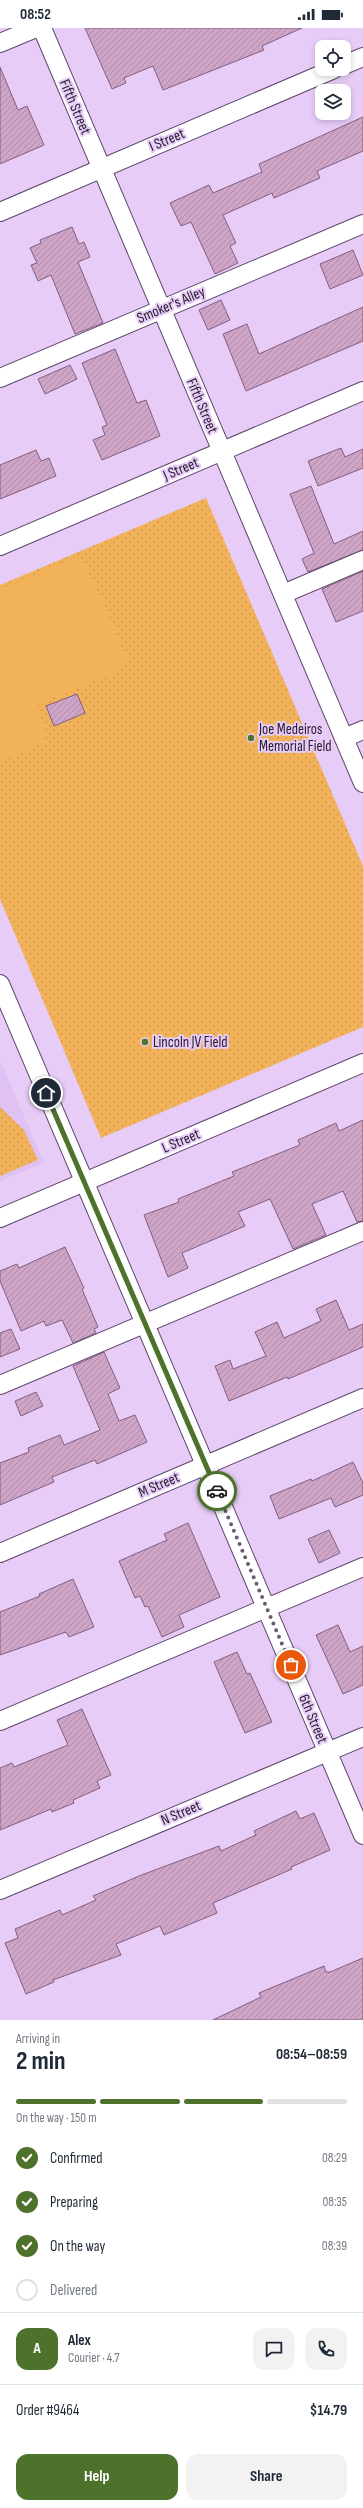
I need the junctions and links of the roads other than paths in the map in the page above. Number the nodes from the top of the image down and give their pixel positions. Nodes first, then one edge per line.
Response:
1 (36, 28) edge
2 (42, 28) edge
3 (0, 43) edge
4 (363, 57) edge
5 (351, 62) edge
6 (318, 76) edge
7 (102, 168) junction
8 (0, 212) edge
9 (363, 224) edge
10 (161, 309) junction
11 (0, 378) edge
12 (363, 391) edge
13 (222, 452) junction
14 (0, 546) edge
15 (363, 560) edge
16 (282, 594) junction
17 (363, 730) edge
18 (344, 738) junction
19 (363, 783) edge
20 (0, 984) edge
21 (363, 1063) edge
22 (84, 1182) junction
23 (0, 1218) edge
24 (363, 1231) edge
25 (145, 1323) junction
26 (0, 1385) edge
27 (363, 1398) edge
28 (206, 1465) junction
29 (0, 1553) edge
30 (363, 1567) edge
31 (267, 1608) junction
32 (0, 1721) edge
33 (363, 1737) edge
34 (327, 1751) junction
35 (363, 1835) edge
36 (0, 1890) edge

1 - 3 street
2 - 7 street, Fifth Street
4 - 5 street
6 - 7 street, I Street
7 - 8 street, I Street
7 - 10 street, Fifth Street
9 - 10 street, Smoker's Alley
10 - 11 street, Smoker's Alley
10 - 13 street, Fifth Street
12 - 13 street, J Street
13 - 14 street, J Street
13 - 16 street, Fifth Street
15 - 16 street
16 - 18 street, Fifth Street
17 - 18 street
18 - 19 street, Fifth Street
20 - 22 street, 6th Street
21 - 22 street, L Street
22 - 23 street, L Street
22 - 25 street, 6th Street
24 - 25 street
25 - 26 street
25 - 28 street, 6th Street
27 - 28 street, M Street
28 - 29 street, M Street
28 - 31 street, 6th Street
30 - 31 street
31 - 32 street
31 - 34 street, 6th Street
33 - 34 street, N Street
34 - 35 street, 6th Street
34 - 36 street, N Street

